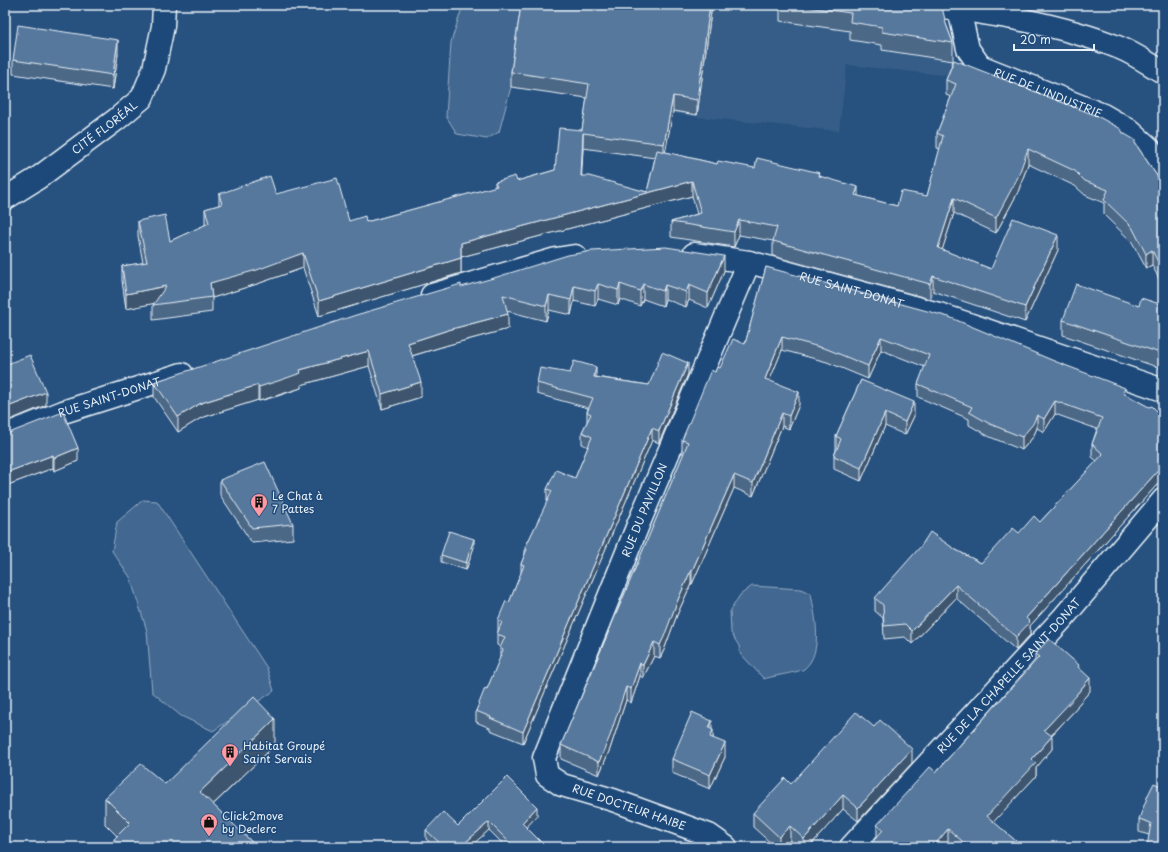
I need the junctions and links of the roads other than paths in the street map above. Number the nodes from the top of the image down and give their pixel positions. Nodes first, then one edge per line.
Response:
1 (164, 5) edge
2 (927, 5) edge
3 (958, 7) edge
4 (1163, 72) edge
5 (1163, 166) edge
6 (6, 198) dead end
7 (674, 251) edge
8 (591, 253) edge
9 (749, 262) junction
10 (413, 300) edge
11 (202, 368) edge
12 (1163, 390) edge
13 (5, 435) edge
14 (1163, 500) edge
15 (544, 758) joint
16 (726, 847) edge
17 (851, 847) edge

1 - 6 street, CITÉ FLORÉAL
2 - 3 street
3 - 4 street
3 - 5 street, RUE DE L'INDUSTRIE
7 - 9 street, RUE SAINT-DONAT
8 - 10 street
9 - 12 street, RUE SAINT-DONAT
9 - 15 street, RUE DU PAVILLON
11 - 13 street, RUE SAINT-DONAT
14 - 17 street, RUE DE LA CHAPELLE SAINT-DONAT
15 - 16 street, RUE DOCTEUR HAIBE

